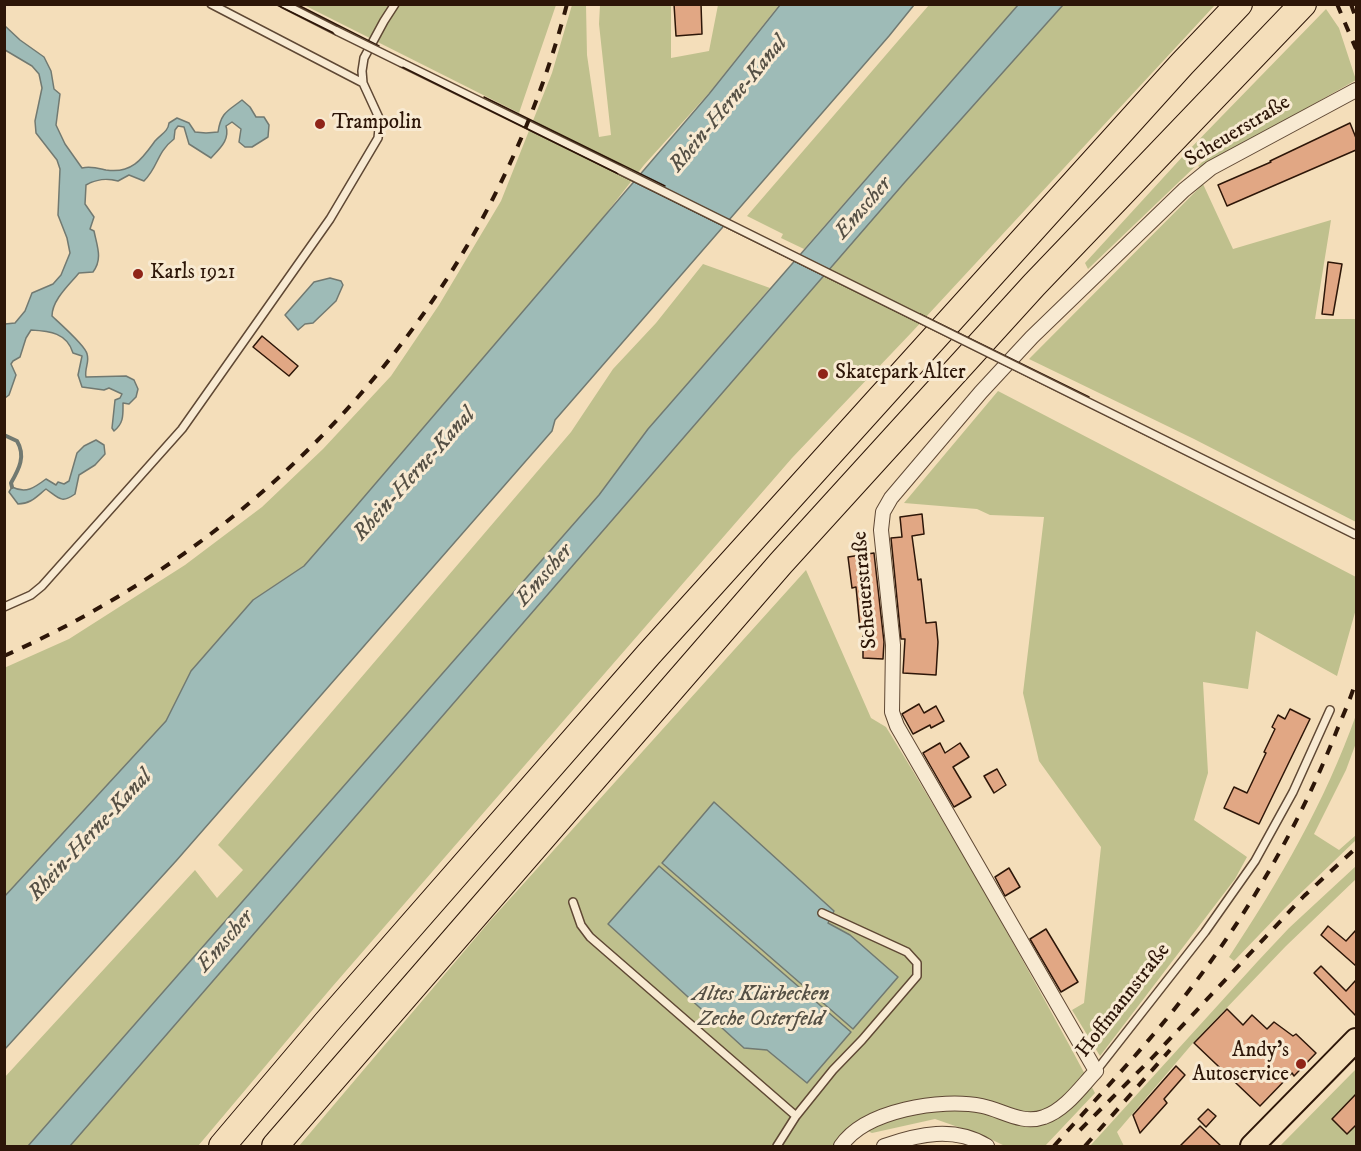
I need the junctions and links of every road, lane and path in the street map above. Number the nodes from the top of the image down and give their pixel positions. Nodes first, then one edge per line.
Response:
1 (211, 4) edge
2 (284, 4) edge
3 (395, 4) edge
4 (1239, 4) edge
5 (1302, 6) edge
6 (363, 83) junction
7 (1356, 90) edge
8 (1356, 535) edge
9 (4, 607) edge
10 (1330, 710) dead end
11 (573, 902) dead end
12 (822, 913) dead end
13 (1356, 1040) edge
14 (1096, 1071) junction
15 (796, 1116) junction
16 (222, 1146) edge
17 (275, 1146) edge
18 (777, 1146) edge
19 (841, 1146) edge
20 (884, 1146) edge
21 (987, 1146) edge
22 (1252, 1146) edge

1 - 6 lane
2 - 8 lane, bridge
3 - 6 lane
4 - 16 highway
5 - 17 highway
6 - 9 lane
7 - 14 street, Scheuerstraße
10 - 14 lane, Hoffmannstraße
11 - 15 lane
12 - 15 lane
13 - 22 main road
14 - 19 street, Hoffmannstraße
15 - 18 lane
20 - 21 street

